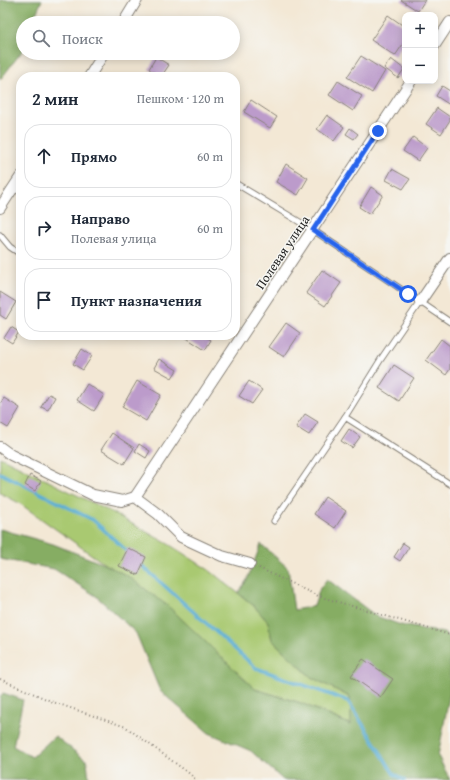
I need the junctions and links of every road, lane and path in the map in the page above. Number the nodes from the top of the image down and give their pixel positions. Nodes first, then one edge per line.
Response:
1 (137, 0) edge
2 (127, 16) edge
3 (450, 22) edge
4 (438, 40) edge
5 (100, 60) edge
6 (92, 72) edge
7 (409, 84) edge
8 (240, 186) edge
9 (16, 191) edge
10 (0, 208) edge
11 (313, 230) junction
12 (0, 235) edge
13 (16, 251) edge
14 (450, 258) edge
15 (420, 302) junction
16 (450, 322) edge
17 (240, 340) edge
18 (240, 340) edge
19 (345, 417) junction
20 (0, 447) edge
21 (450, 484) edge
22 (135, 497) junction
23 (274, 521) dead end
24 (250, 564) joint
25 (450, 635) edge
26 (0, 679) edge
27 (196, 780) edge

1 - 2 street
3 - 4 street
5 - 6 street
7 - 11 street, Полевая улица
8 - 11 lane
9 - 10 street
11 - 15 lane
11 - 17 street, Полевая улица
12 - 13 lane
14 - 15 street
15 - 16 lane
15 - 19 lane
18 - 22 street, Полевая улица
19 - 21 lane
19 - 23 lane
20 - 22 street
22 - 24 street
24 - 25 path
26 - 27 path

